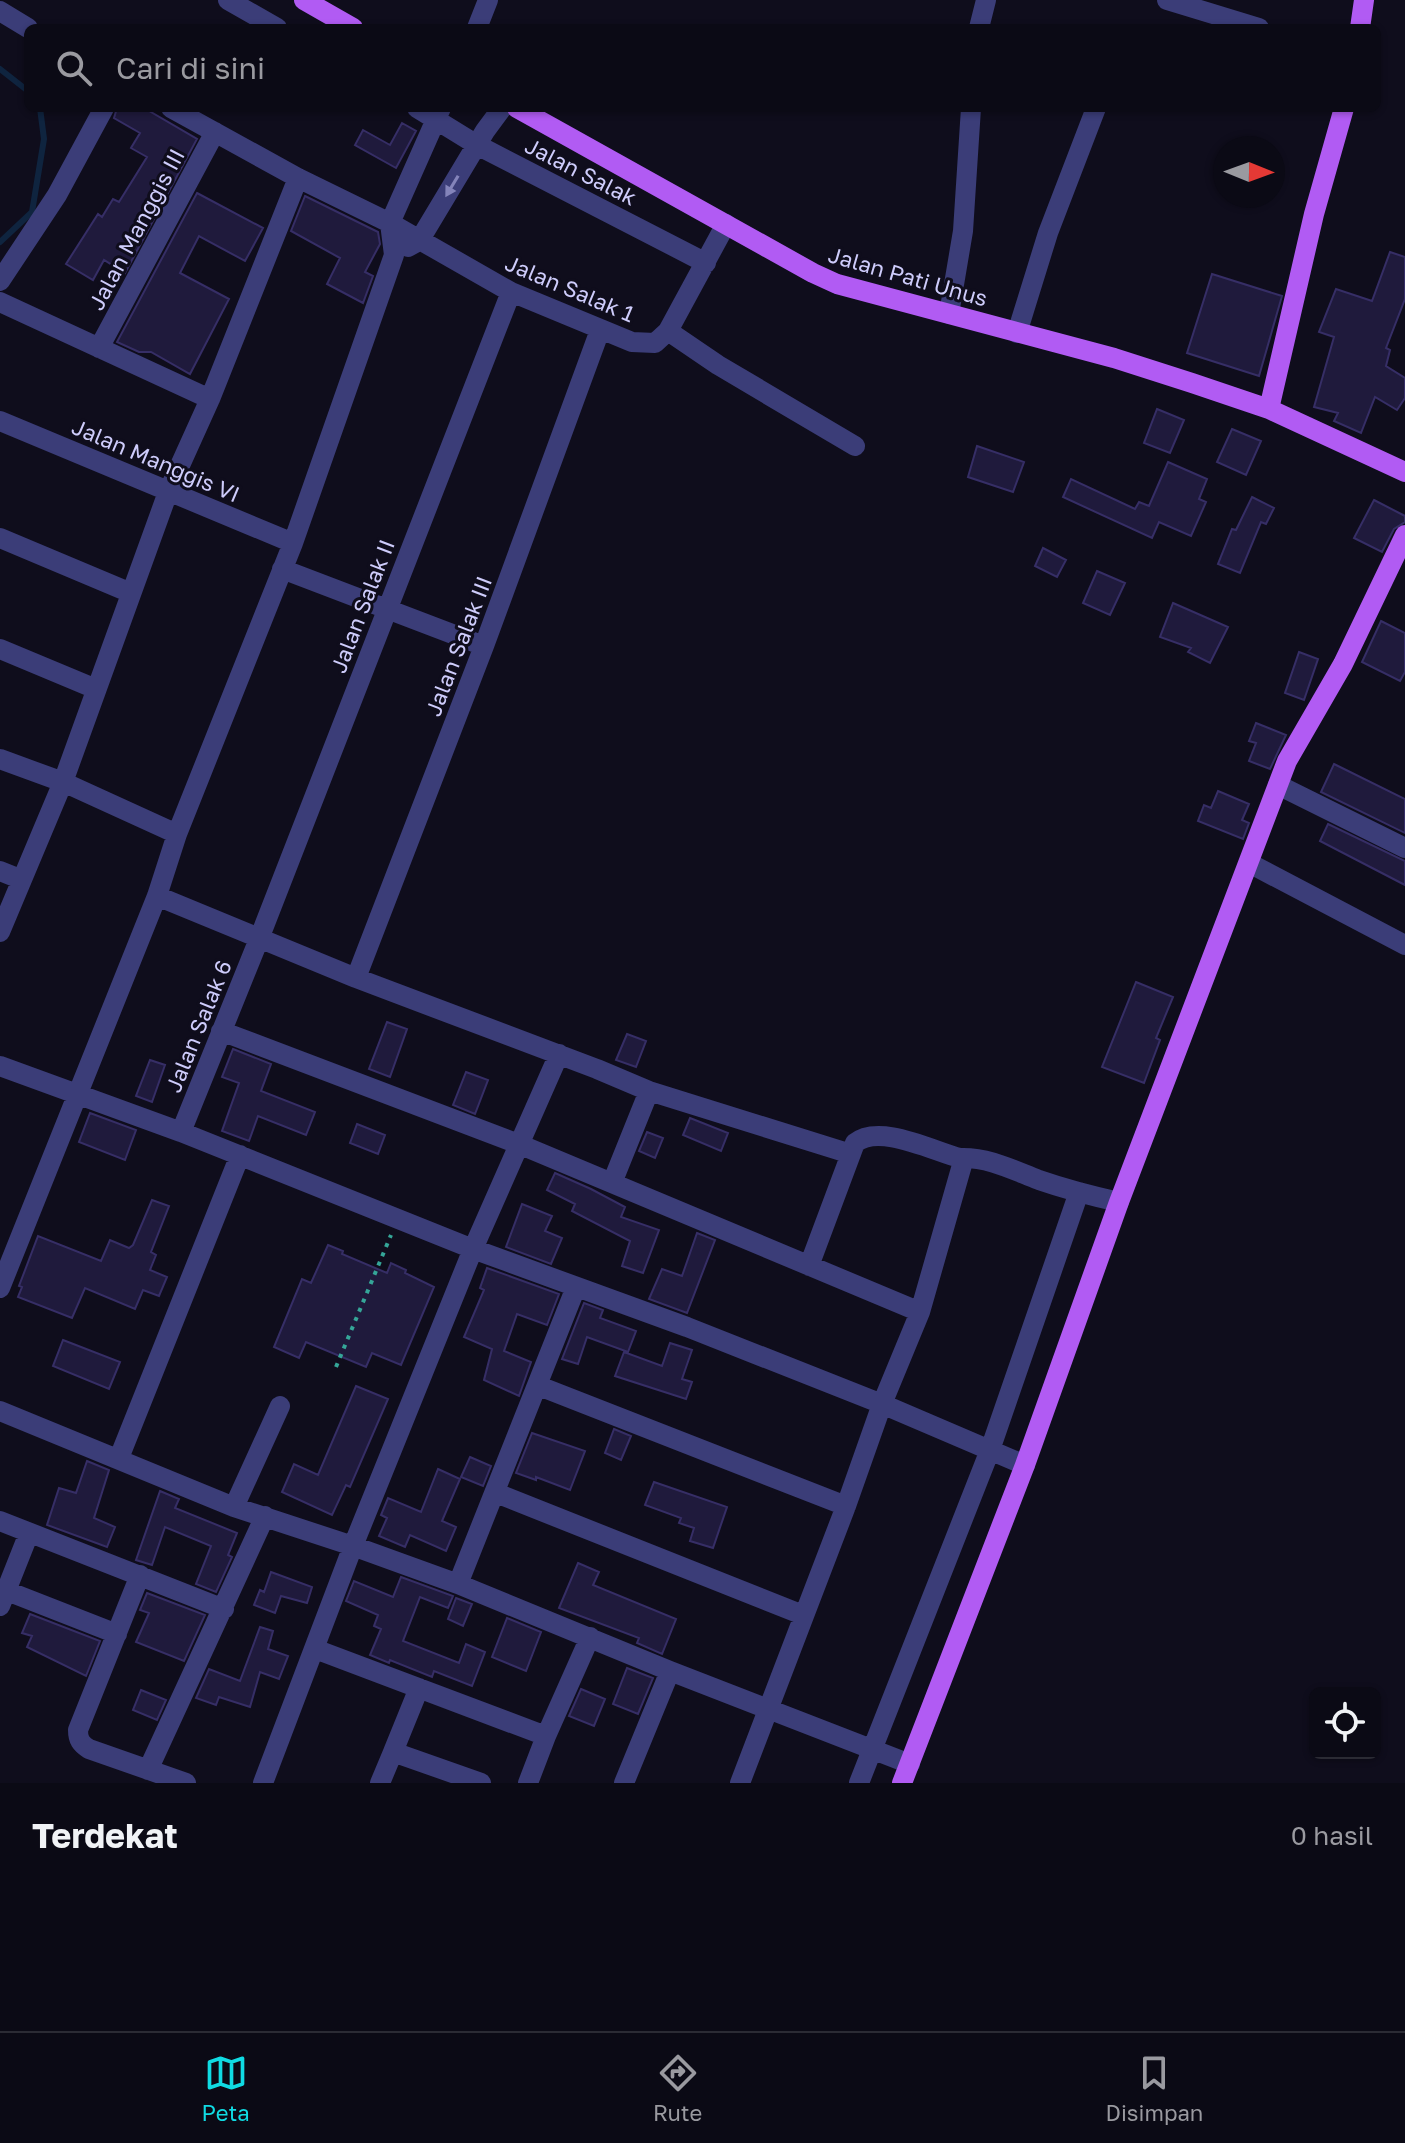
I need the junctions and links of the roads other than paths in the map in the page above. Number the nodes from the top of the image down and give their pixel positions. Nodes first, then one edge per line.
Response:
1 (228, 0) edge
2 (304, 0) edge
3 (488, 0) edge
4 (986, 0) edge
5 (1167, 0) edge
6 (1364, 0) edge
7 (0, 11) edge
8 (270, 24) edge
9 (346, 24) edge
10 (479, 24) edge
11 (980, 24) edge
12 (1246, 24) edge
13 (1361, 24) edge
14 (24, 26) edge
15 (102, 112) edge
16 (178, 112) edge
17 (523, 112) edge
18 (971, 112) edge
19 (1094, 112) edge
20 (1343, 112) edge
21 (438, 113) edge
22 (489, 125) edge
23 (215, 132) junction
24 (298, 178) junction
25 (390, 223) junction
26 (419, 241) junction
27 (716, 244) junction
28 (394, 255) junction
29 (0, 281) edge
30 (511, 292) junction
31 (0, 302) edge
32 (949, 314) junction
33 (600, 330) junction
34 (668, 331) junction
35 (1017, 333) junction
36 (99, 348) junction
37 (210, 399) junction
38 (1269, 409) junction
39 (0, 421) edge
40 (855, 446) dead end
41 (1405, 472) edge
42 (168, 492) junction
43 (1405, 535) edge
44 (0, 538) edge
45 (293, 543) junction
46 (282, 569) junction
47 (131, 593) junction
48 (386, 610) junction
49 (484, 646) junction
50 (0, 649) edge
51 (96, 689) junction
52 (0, 759) edge
53 (63, 782) junction
54 (1278, 785) junction
55 (177, 834) junction
56 (1405, 848) edge
57 (1249, 863) junction
58 (0, 871) edge
59 (20, 879) junction
60 (157, 896) junction
61 (0, 932) edge
62 (259, 939) junction
63 (1405, 945) edge
64 (356, 978) junction
65 (221, 1031) junction
66 (559, 1054) junction
67 (0, 1066) edge
68 (649, 1091) junction
69 (76, 1093) junction
70 (181, 1132) junction
71 (521, 1145) junction
72 (851, 1154) junction
73 (240, 1155) junction
74 (964, 1158) junction
75 (612, 1183) junction
76 (1079, 1192) junction
77 (1119, 1202) junction
78 (473, 1249) junction
79 (809, 1266) junction
80 (576, 1287) junction
81 (0, 1288) edge
82 (920, 1312) junction
83 (539, 1386) junction
84 (882, 1404) junction
85 (280, 1406) dead end
86 (0, 1411) edge
87 (990, 1450) junction
88 (119, 1458) junction
89 (1025, 1465) junction
90 (496, 1493) junction
91 (846, 1506) junction
92 (234, 1507) junction
93 (265, 1516) junction
94 (0, 1521) edge
95 (29, 1533) junction
96 (353, 1546) junction
97 (140, 1575) junction
98 (458, 1584) junction
99 (3, 1598) edge
100 (224, 1609) junction
101 (803, 1615) junction
102 (117, 1634) junction
103 (590, 1637) junction
104 (315, 1649) junction
105 (670, 1671) junction
106 (419, 1688) junction
107 (769, 1707) junction
108 (546, 1736) junction
109 (872, 1748) junction
110 (393, 1752) junction
111 (148, 1770) junction
112 (906, 1773) edge
113 (186, 1783) edge
114 (263, 1783) edge
115 (380, 1783) edge
116 (481, 1783) edge
117 (528, 1783) edge
118 (624, 1783) edge
119 (740, 1783) edge
120 (859, 1783) edge

1 - 8 street
2 - 9 main road
3 - 10 street
4 - 11 street
5 - 12 street
6 - 13 main road
7 - 14 street
15 - 29 street
16 - 23 street, Jalan Salak 1
17 - 27 main road, Jalan Pati Unus
18 - 32 street
19 - 35 street
20 - 38 main road
21 - 22 street, Jalan Salak
21 - 25 street
22 -> 26 street
22 - 27 street, Jalan Salak
23 - 24 street, Jalan Salak 1
23 - 36 street, Jalan Manggis III
24 - 25 street, Jalan Salak 1
24 - 37 street
25 - 26 street, Jalan Salak 1
25 - 28 street
26 - 28 street
26 - 30 street, Jalan Salak 1
27 - 32 main road, Jalan Pati Unus
27 - 34 street
28 - 45 street
30 - 33 street, Jalan Salak 1
30 - 48 street, Jalan Salak II
31 - 36 street
32 - 35 main road, Jalan Pati Unus
33 - 34 street, Jalan Salak 1
33 - 49 street, Jalan Salak III
34 - 40 street
35 - 38 main road, Jalan Pati Unus
36 - 37 street
37 - 42 street
38 - 41 main road, Jalan Pati Unus
39 - 42 street, Jalan Manggis VI
42 - 45 street, Jalan Manggis VI
42 - 47 street
43 - 54 main road
44 - 47 street
45 - 46 street
46 - 48 street
46 - 55 street
47 - 51 street
48 - 49 street
48 - 62 street, Jalan Salak II
49 - 64 street, Jalan Salak III
50 - 51 street
51 - 53 street
52 - 53 street
53 - 55 street
53 - 59 street
54 - 56 street
54 - 57 main road
55 - 60 street
57 - 63 street
57 - 77 main road
58 - 59 street
59 - 61 street
60 - 62 street
60 - 69 street
62 - 64 street
62 - 65 street, Jalan Salak 6
64 - 66 street
65 - 70 street, Jalan Salak 6
65 - 71 street
66 - 68 street
66 - 71 street
67 - 69 street
68 - 72 street
68 - 75 street
69 - 70 street
69 - 81 street
70 - 73 street
71 - 75 street
71 - 78 street
72 - 74 street
72 - 79 street
73 - 78 street
73 - 88 street
74 - 76 street
74 - 82 street
75 - 79 street
76 - 77 street
76 - 87 street
77 - 89 main road
78 - 80 street
78 - 96 street
79 - 82 street
80 - 83 street
80 - 84 street
82 - 84 street
83 - 90 street
83 - 91 street
84 - 87 street
84 - 91 street
85 - 92 street
86 - 88 street
87 - 89 street
87 - 109 street
88 - 92 street
89 - 112 main road
90 - 98 street
90 - 101 street
91 - 101 street
92 - 93 street
93 - 96 street
93 - 100 street
94 - 95 street
95 - 97 street
95 - 99 street
96 - 98 street
96 - 104 street
97 - 100 street
97 - 102 street
98 - 103 street
99 - 102 street
100 - 111 street
101 - 107 street
102 - 111 street
103 - 105 street
103 - 108 street
104 - 106 street
104 - 114 street
105 - 107 street
105 - 118 street
106 - 108 street
106 - 110 street
107 - 109 street
107 - 119 street
108 - 117 street
109 - 112 street
109 - 120 street
110 - 115 street
110 - 116 street
111 - 113 street

